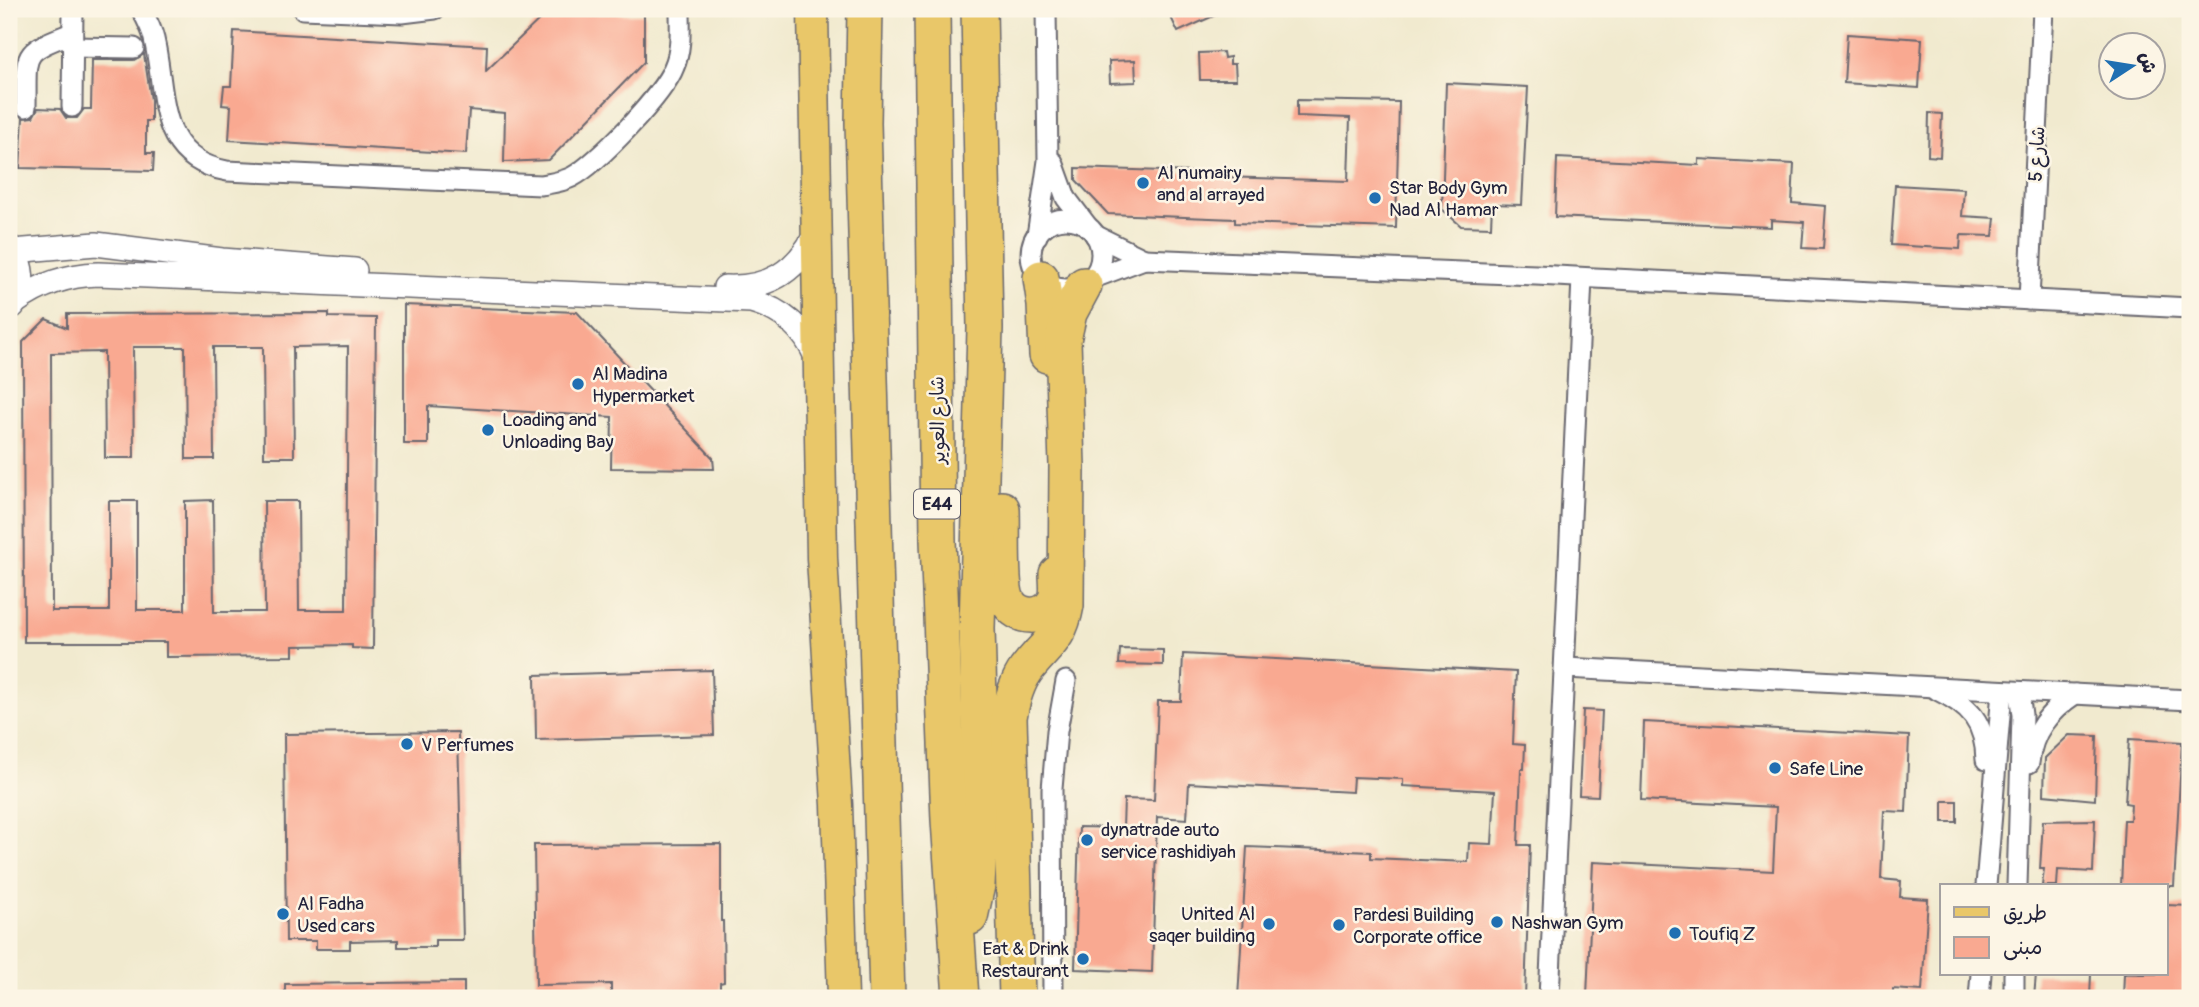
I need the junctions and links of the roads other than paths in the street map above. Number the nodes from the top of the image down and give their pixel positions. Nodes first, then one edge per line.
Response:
1 (73, 9) edge
2 (141, 9) edge
3 (303, 9) edge
4 (435, 9) edge
5 (680, 9) edge
6 (813, 9) edge
7 (844, 9) edge
8 (865, 9) edge
9 (932, 9) edge
10 (979, 9) edge
11 (1046, 9) edge
12 (2043, 9) edge
13 (72, 40) junction
14 (134, 48) dead end
15 (26, 107) dead end
16 (72, 107) dead end
17 (863, 123) junction
18 (1049, 136) junction
19 (1092, 231) junction
20 (815, 235) junction
21 (1037, 236) junction
22 (11, 248) edge
23 (1144, 260) junction
24 (1041, 278) junction
25 (1582, 278) junction
26 (1087, 282) junction
27 (2029, 300) junction
28 (12, 307) edge
29 (2190, 308) edge
30 (817, 360) junction
31 (983, 393) junction
32 (1565, 668) junction
33 (1066, 681) dead end
34 (1931, 687) junction
35 (2010, 691) junction
36 (2075, 694) junction
37 (2190, 700) edge
38 (1989, 820) junction
39 (2020, 823) junction
40 (1986, 884) edge
41 (2017, 884) edge
42 (1981, 976) edge
43 (2014, 976) edge
44 (960, 983) edge
45 (843, 998) edge
46 (887, 998) edge
47 (1017, 998) edge
48 (1053, 998) edge
49 (1549, 998) edge
50 (1979, 998) edge
51 (2014, 998) edge

1 - 13 street
2 - 5 street
3 - 4 street
6 - 20 main road
7 - 17 highway
8 - 17 highway
9 - 44 highway, شارع العوير / E44
10 - 31 highway
11 - 18 street
12 - 27 street, شارع 5
13 - 14 street
13 - 15 street
13 - 16 street
17 - 46 highway
18 - 19 street
18 - 21 street
19 - 21 street
19 - 23 street
19 - 26 street
20 - 22 street
20 - 30 main road
21 - 24 street
22 - 28 street
23 - 25 street
23 - 26 street
24 - 26 street
24 - 31 highway
25 - 27 street
25 - 32 street
26 - 47 highway
27 - 29 street
28 - 30 street
30 - 45 main road
31 - 44 highway
32 - 34 street
32 - 49 street
33 - 48 street
34 - 35 street
34 - 38 street
35 - 36 street
35 - 38 street
35 - 39 street
36 - 37 street
36 - 39 street
38 - 40 street
39 - 41 street
42 - 50 street
43 - 51 street

